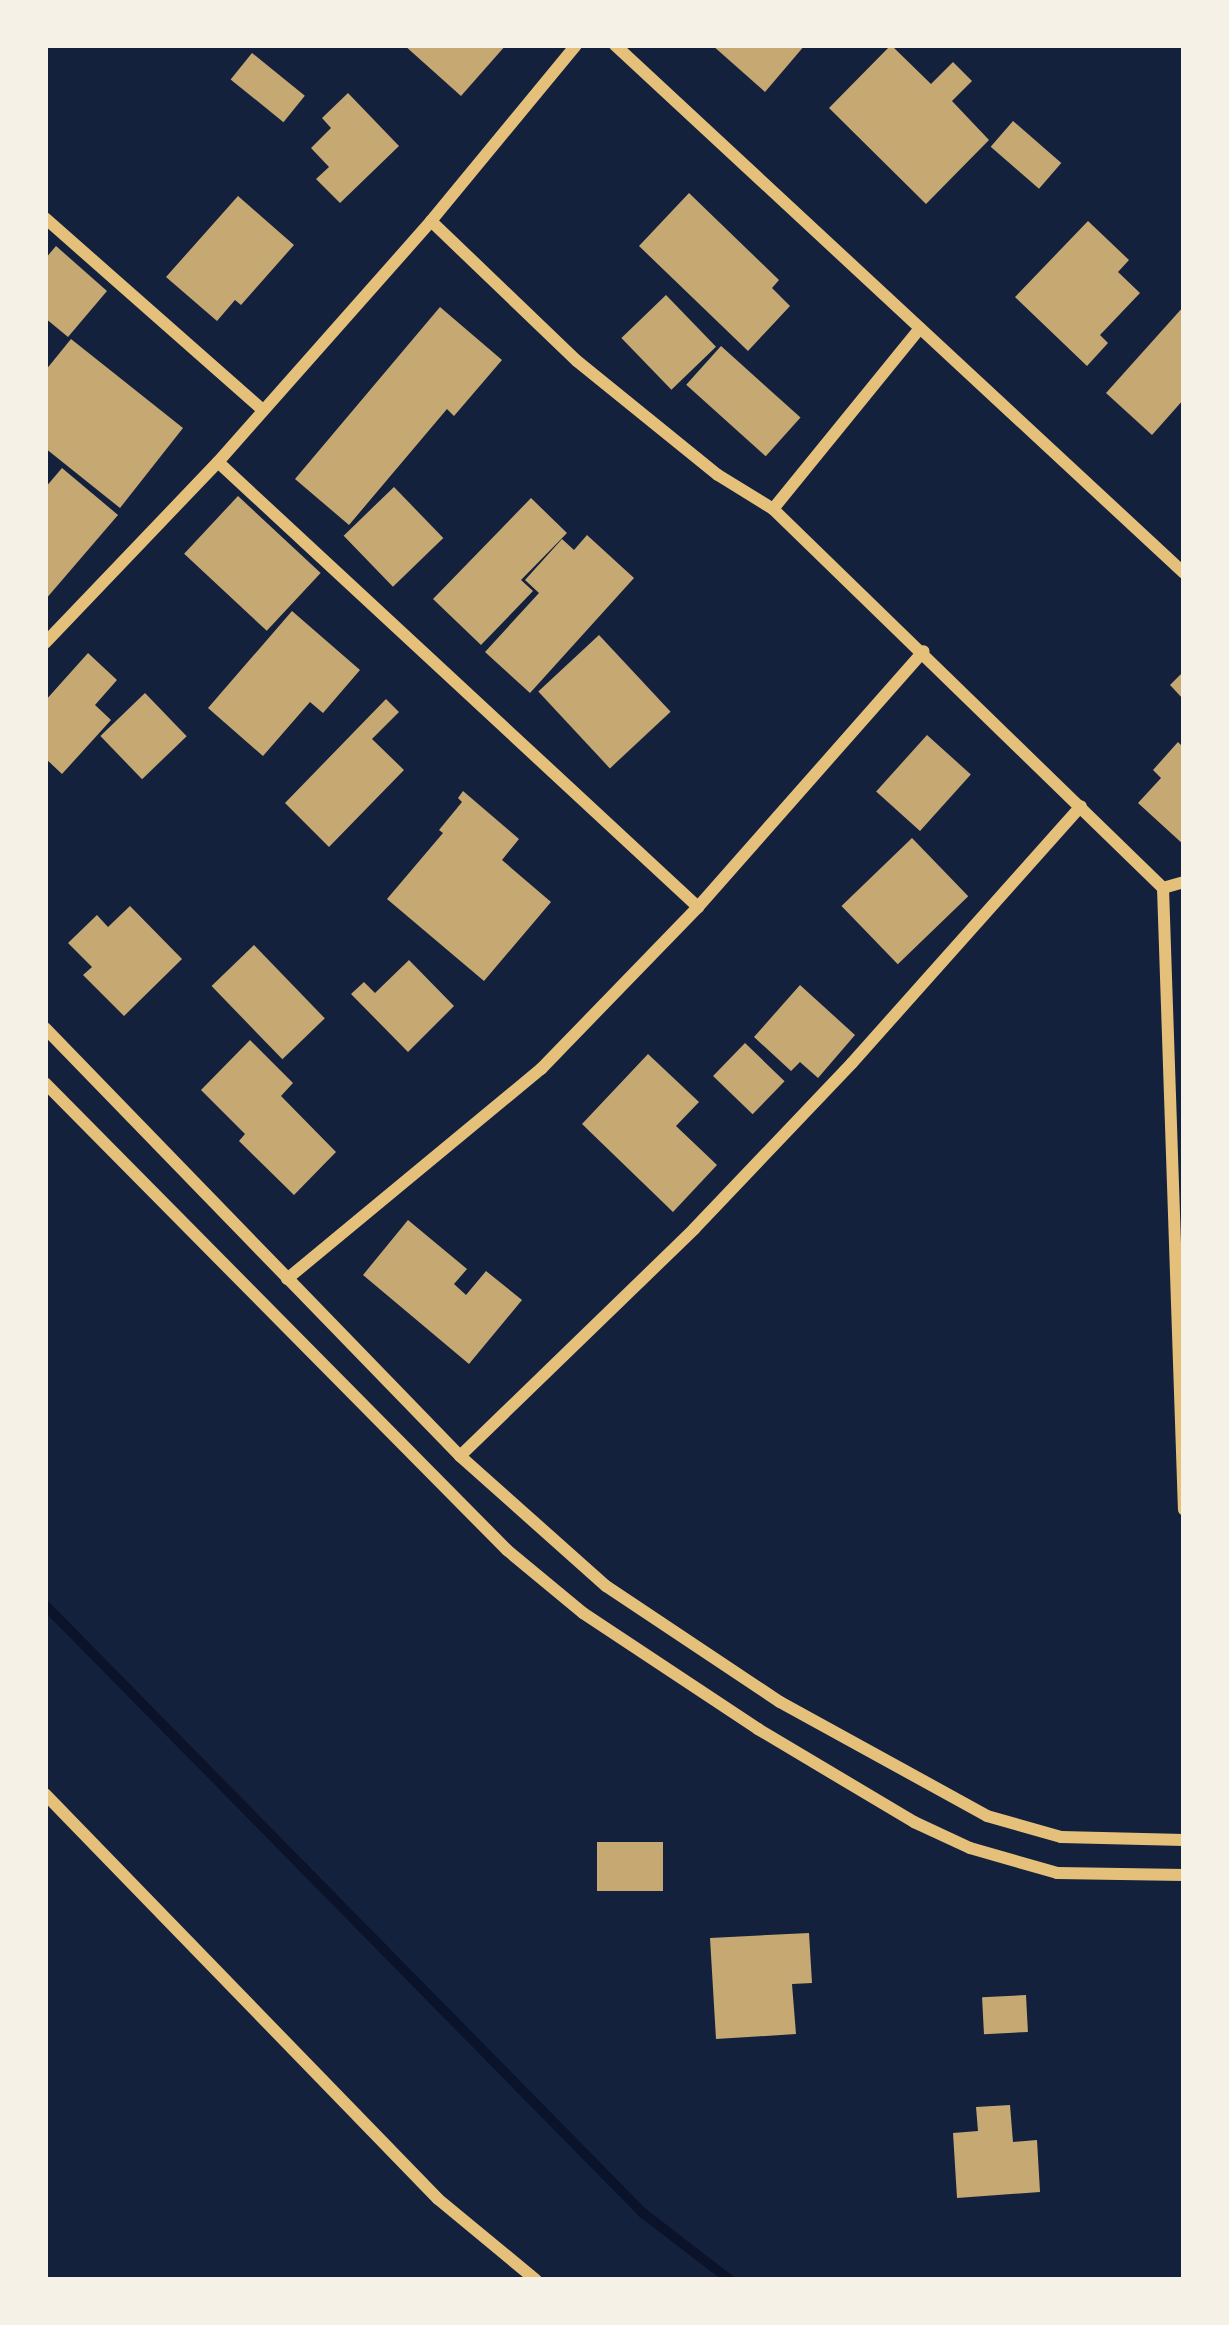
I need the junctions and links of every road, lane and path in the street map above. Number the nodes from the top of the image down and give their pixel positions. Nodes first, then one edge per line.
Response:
1 (576, 45) edge
2 (615, 45) edge
3 (45, 218) edge
4 (431, 221) junction
5 (920, 328) junction
6 (263, 410) junction
7 (218, 462) junction
8 (773, 509) junction
9 (1184, 573) edge
10 (45, 643) edge
11 (924, 651) junction
12 (1081, 806) junction
13 (1184, 882) edge
14 (1163, 888) junction
15 (698, 907) junction
16 (45, 1028) edge
17 (45, 1082) edge
18 (287, 1279) junction
19 (460, 1456) junction
20 (1184, 1510) edge
21 (45, 1794) edge
22 (1184, 1840) edge
23 (1184, 1875) edge
24 (536, 2280) edge

1 - 4 street
2 - 5 street
3 - 6 street
4 - 6 street
4 - 8 street
5 - 8 street
5 - 9 street
6 - 7 street
7 - 10 street
7 - 15 street
8 - 11 street
11 - 12 street
11 - 15 street
12 - 14 street
12 - 19 street
13 - 14 street
14 - 20 street
15 - 18 street
16 - 18 street
17 - 23 street
18 - 19 street
19 - 22 street
21 - 24 street

